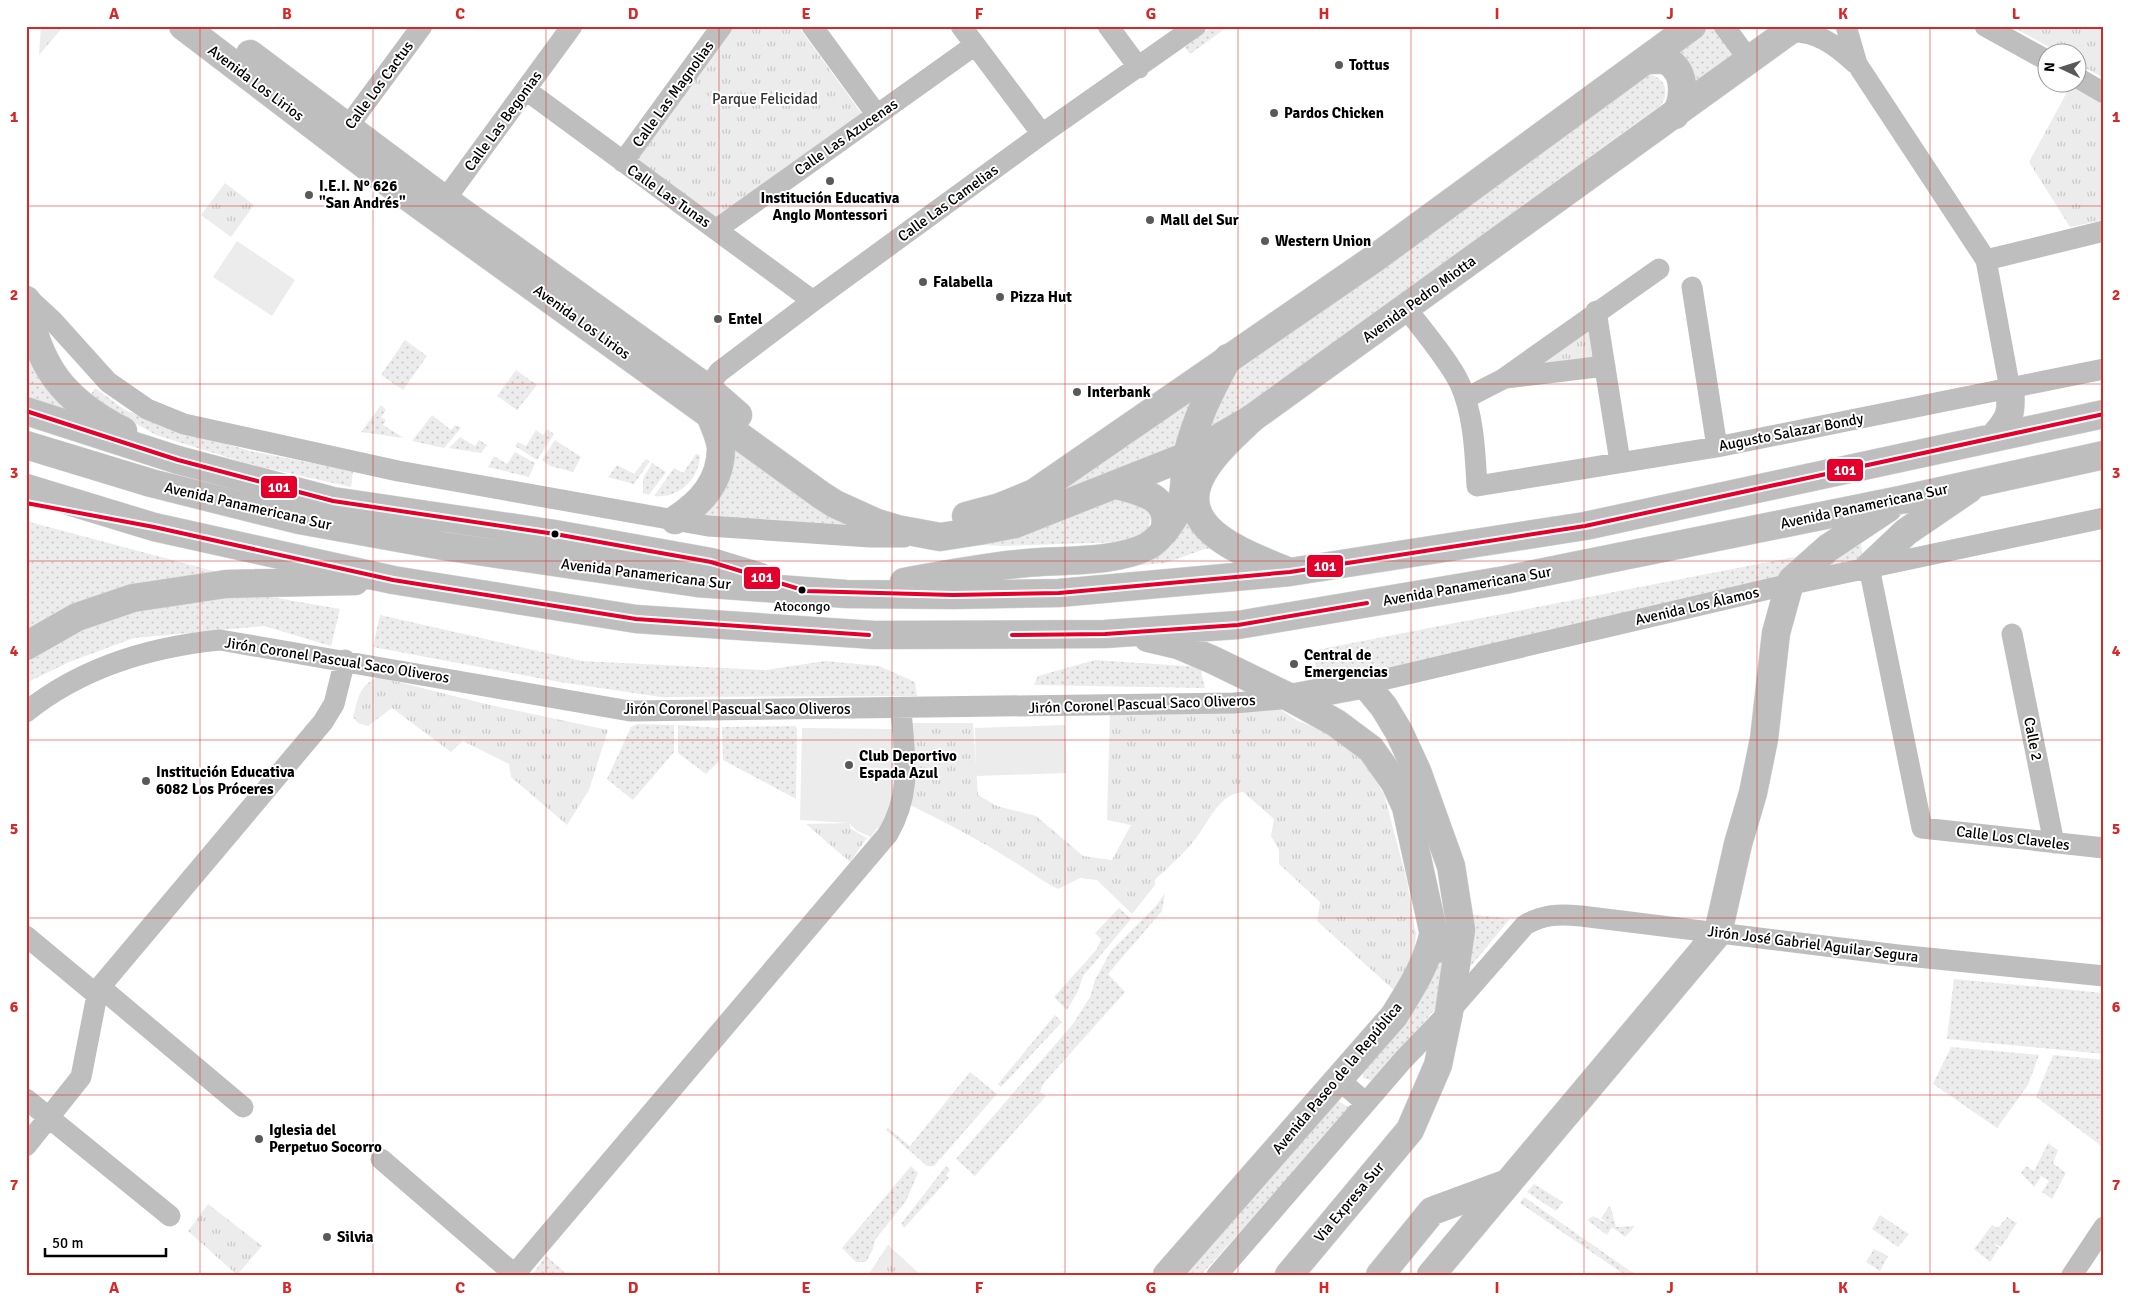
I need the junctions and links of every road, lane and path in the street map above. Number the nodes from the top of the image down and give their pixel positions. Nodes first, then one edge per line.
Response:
1 (422, 26) edge
2 (572, 26) edge
3 (722, 26) edge
4 (812, 26) edge
5 (961, 26) edge
6 (1108, 26) edge
7 (1196, 26) edge
8 (1692, 26) edge
9 (1724, 26) edge
10 (1846, 26) edge
11 (1985, 26) edge
12 (195, 28) edge
13 (1788, 28) edge
14 (975, 45) junction
15 (2038, 56) edge
16 (1646, 60) junction
17 (1750, 61) junction
18 (1857, 64) junction
19 (1138, 68) junction
20 (2088, 84) edge
21 (526, 90) junction
22 (2104, 93) edge
23 (877, 115) junction
24 (1675, 115) junction
25 (1042, 134) junction
26 (341, 136) junction
27 (623, 162) junction
28 (439, 208) junction
29 (717, 229) junction
30 (2104, 231) edge
31 (1986, 260) junction
32 (1659, 269) dead end
33 (1692, 287) dead end
34 (26, 296) edge
35 (26, 300) edge
36 (813, 301) junction
37 (1406, 308) junction
38 (1596, 311) junction
39 (1228, 358) junction
40 (1605, 366) junction
41 (2104, 369) edge
42 (1503, 379) junction
43 (706, 388) junction
44 (2010, 389) junction
45 (1466, 398) junction
46 (26, 411) edge
47 (2104, 414) edge
48 (710, 415) junction
49 (1251, 419) junction
50 (1993, 438) junction
51 (26, 445) edge
52 (1717, 447) junction
53 (2104, 455) edge
54 (1187, 456) junction
55 (178, 460) junction
56 (1620, 462) junction
57 (1981, 481) junction
58 (1117, 485) junction
59 (26, 488) edge
60 (1900, 500) junction
61 (26, 503) edge
62 (1007, 516) junction
63 (2104, 518) edge
64 (675, 520) junction
65 (154, 528) junction
66 (1164, 532) junction
67 (940, 537) junction
68 (1869, 566) junction
69 (1290, 572) junction
70 (392, 580) junction
71 (1789, 586) junction
72 (806, 591) junction
73 (846, 594) junction
74 (1127, 633) junction
75 (2012, 634) dead end
76 (26, 646) edge
77 (345, 660) junction
78 (1365, 684) junction
79 (1291, 698) junction
80 (901, 709) junction
81 (26, 712) edge
82 (2054, 844) junction
83 (2104, 848) edge
84 (1434, 932) junction
85 (1718, 933) junction
86 (26, 936) edge
87 (2104, 976) edge
88 (99, 991) junction
89 (1449, 1012) junction
90 (1338, 1079) junction
91 (26, 1099) edge
92 (1366, 1103) junction
93 (243, 1107) dead end
94 (49, 1118) junction
95 (26, 1146) edge
96 (381, 1159) dead end
97 (1508, 1183) junction
98 (170, 1216) dead end
99 (2104, 1227) edge
100 (514, 1274) edge
101 (1168, 1275) edge
102 (1217, 1275) edge
103 (1289, 1275) edge
104 (1380, 1275) edge
105 (1430, 1275) edge
106 (2072, 1275) edge

1 - 26 street, Calle Los Cactus
2 - 21 street, Calle Las Begonias
3 - 27 street, Calle Las Magnolias
4 - 23 street
5 - 14 street
6 - 19 street
7 - 19 street, Calle Las Camelias
8 - 16 main road
9 - 17 street
10 - 18 street
11 - 15 street
12 - 26 main road, Avenida Los Lirios
13 - 17 main road, Avenida Pedro Miotta
13 - 18 street
14 - 23 street, Calle Las Azucenas
14 - 25 street
16 - 24 main road
16 - 39 main road
17 - 24 main road, Avenida Pedro Miotta
18 - 31 street
19 - 25 street, Calle Las Camelias
20 - 22 street
21 - 27 street, Calle Las Tunas
21 - 28 street, Calle Las Begonias
23 - 29 street, Calle Las Azucenas
24 - 37 main road, Avenida Pedro Miotta
25 - 36 street, Calle Las Camelias
26 - 28 main road, Avenida Los Lirios
27 - 29 street, Calle Las Tunas
28 - 43 main road, Avenida Los Lirios
28 - 48 main road, Avenida Los Lirios
29 - 36 street, Calle Las Tunas
30 - 31 street
31 - 44 street
32 - 38 street
33 - 52 street
34 - 64 street
35 - 55 main road
36 - 43 street, Calle Las Camelias
37 - 45 street
37 - 49 main road, Avenida Pedro Miotta
38 - 40 street
38 - 42 street
39 - 54 main road
39 - 62 main road
40 - 42 street
40 - 56 street
41 - 44 street, Augusto Salazar Bondy
42 - 45 street
43 - 62 main road, Avenida Los Lirios
44 - 50 main road
44 - 52 street, Augusto Salazar Bondy
45 - 56 street, Augusto Salazar Bondy
46 - 55 main road
47 - 50 main road, Avenida Panamericana Sur
48 - 64 main road
48 - 67 main road, Avenida Los Lirios
49 - 54 main road, Avenida Pedro Miotta
49 - 69 main road
50 - 69 main road, Avenida Panamericana Sur
51 - 72 main road, Avenida Panamericana Sur
52 - 56 street, Augusto Salazar Bondy
53 - 57 main road, Avenida Panamericana Sur
54 - 58 main road, Avenida Pedro Miotta
54 - 66 main road
55 - 72 main road
57 - 60 main road, Avenida Panamericana Sur
57 - 68 main road
58 - 62 main road, Avenida Pedro Miotta
58 - 66 main road
59 - 65 main road, Avenida Panamericana Sur
60 - 71 main road
60 - 74 main road, Avenida Panamericana Sur
61 - 65 main road
62 - 67 main road, Avenida Los Lirios
63 - 68 street, Avenida Los Álamos
64 - 67 street
65 - 70 main road, Avenida Panamericana Sur
66 - 73 main road
68 - 71 street, Avenida Los Álamos
68 - 82 street, Calle Los Claveles
69 - 73 main road, Avenida Panamericana Sur
70 - 74 main road, Avenida Panamericana Sur
70 - 76 main road
71 - 78 street, Avenida Los Álamos
71 - 85 main road
72 - 73 main road, Avenida Panamericana Sur
74 - 79 main road, Avenida Paseo de la República
75 - 82 street, Calle 2
77 - 80 street, Jirón Coronel Pascual Saco Oliveros
77 - 81 street, Jirón Coronel Pascual Saco Oliveros
77 - 88 street
78 - 79 main road, Avenida Los Álamos
78 - 89 main road
79 - 80 street, Jirón Coronel Pascual Saco Oliveros
79 - 84 main road, Avenida Paseo de la República
80 - 100 street
82 - 83 street, Calle Los Claveles
84 - 89 main road
84 - 90 main road, Avenida Paseo de la República
85 - 87 street, Jirón José Gabriel Aguilar Segura
85 - 89 street, Jirón José Gabriel Aguilar Segura
85 - 97 main road
86 - 88 street
88 - 93 street
88 - 94 street
89 - 92 street
89 - 103 main road, Via Expresa Sur
90 - 92 street
90 - 101 main road, Avenida Paseo de la República
91 - 94 street
92 - 102 street
94 - 95 street
94 - 98 street
96 - 100 street
97 - 104 main road
97 - 105 main road
99 - 106 street

